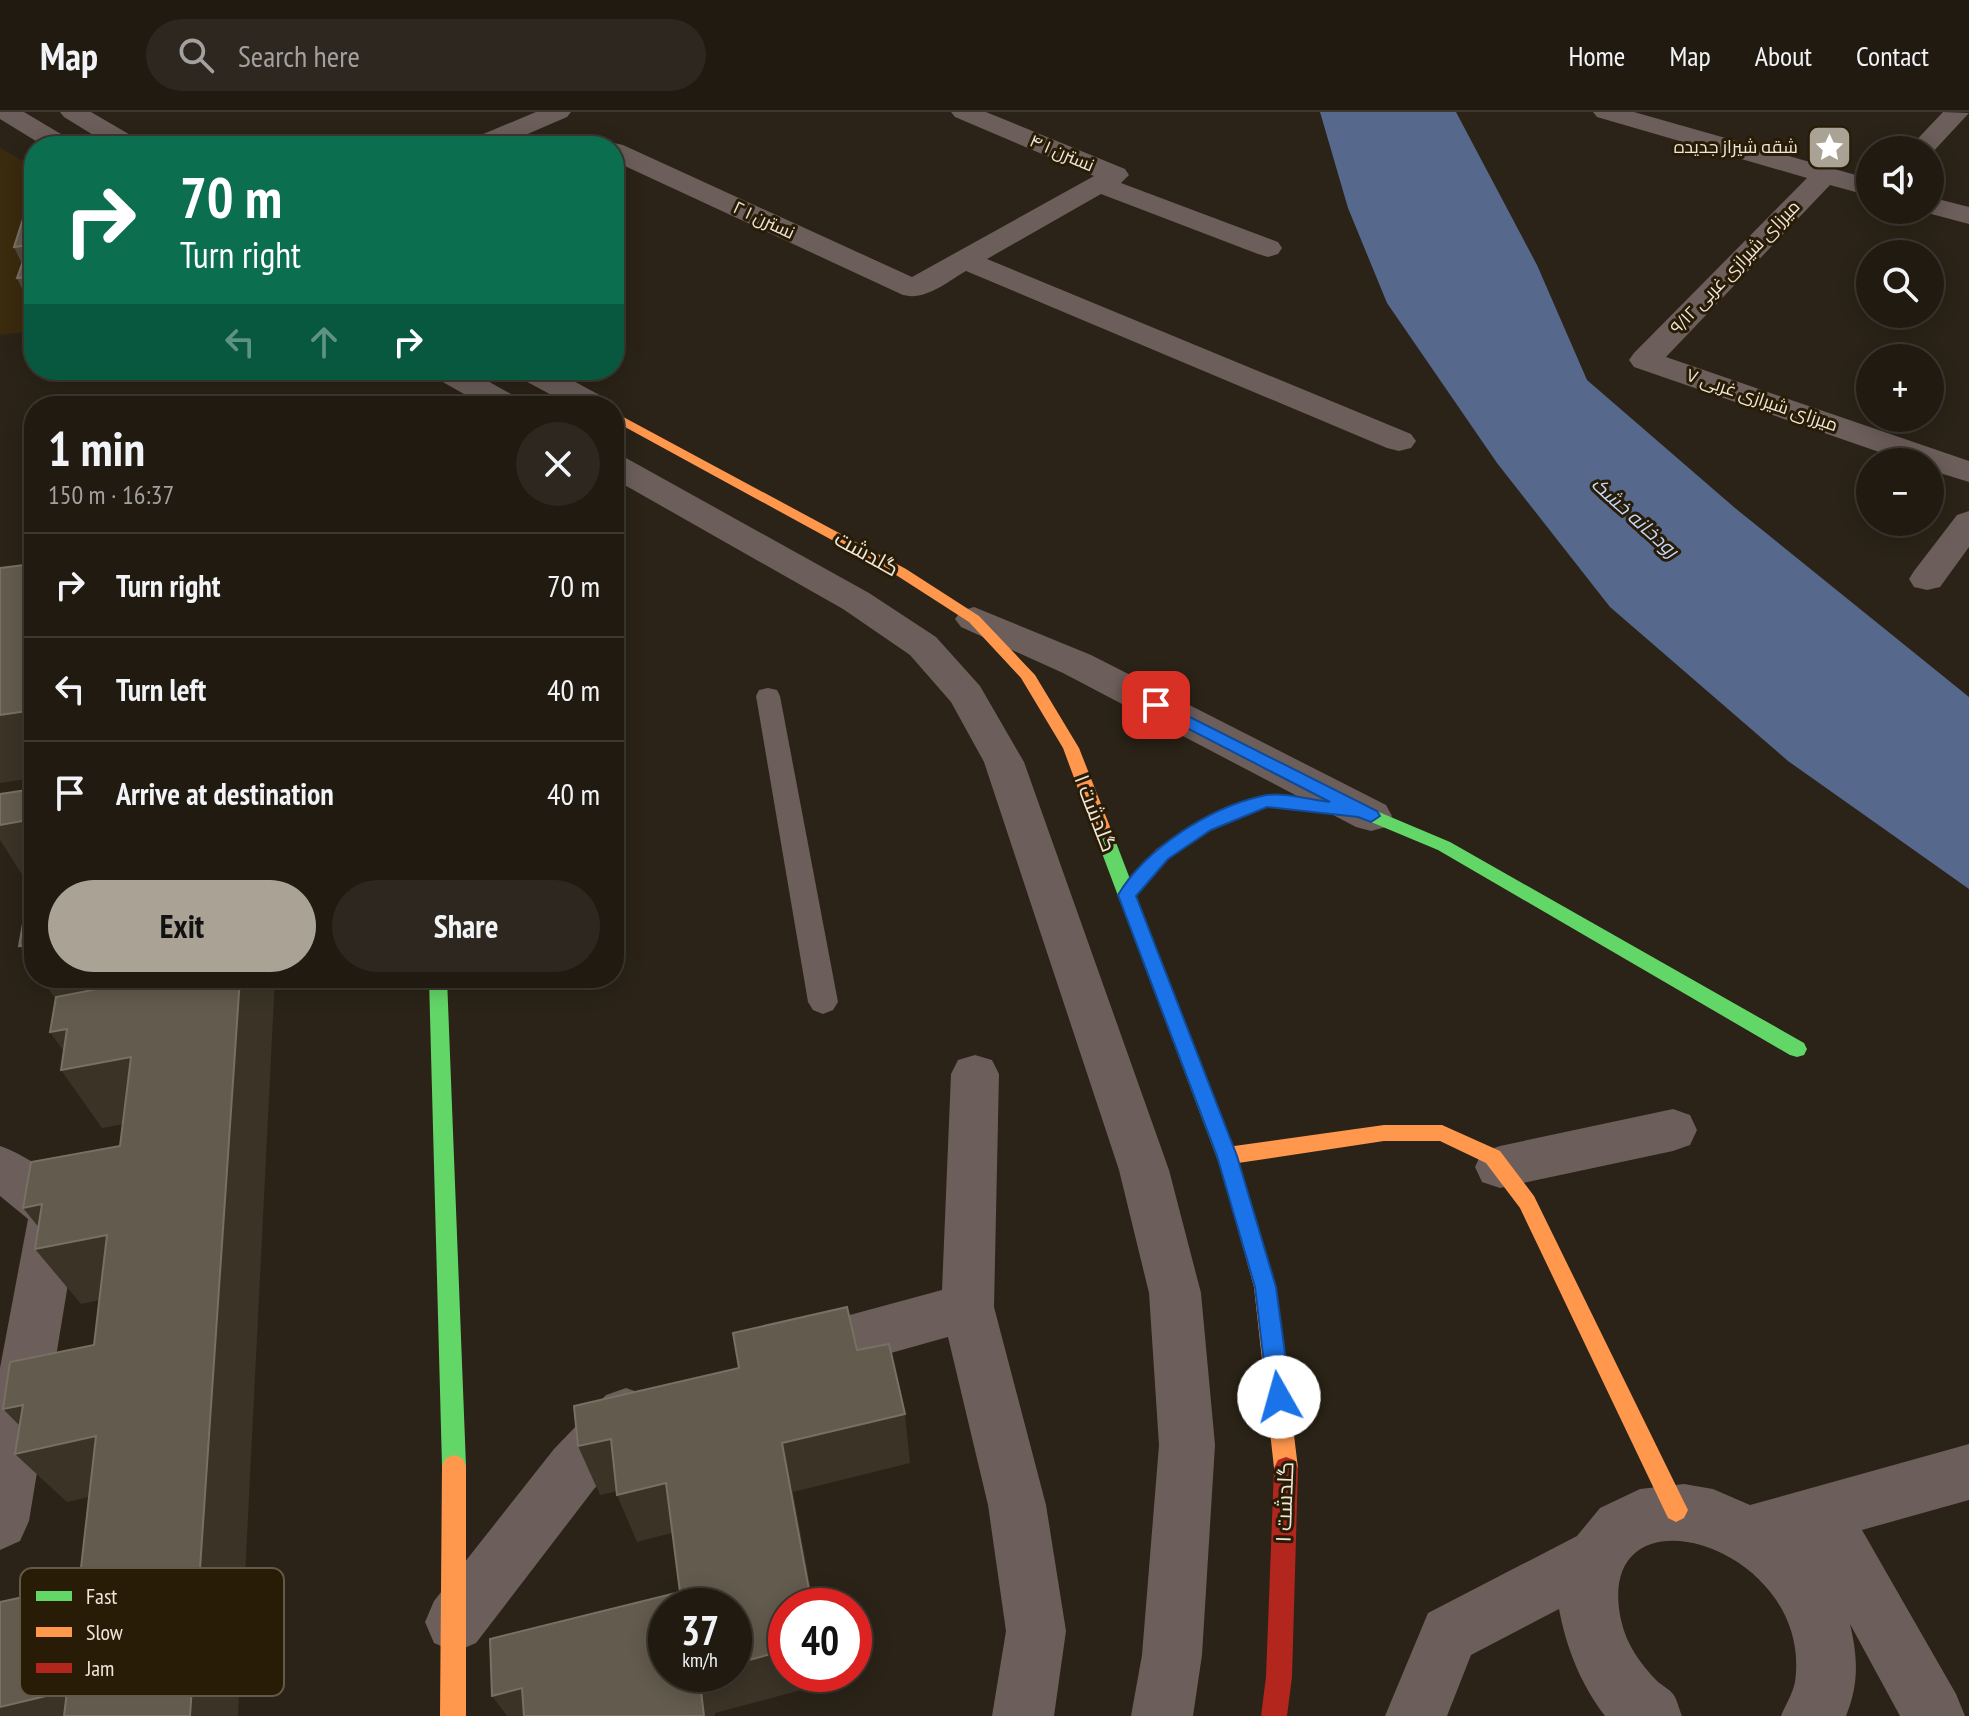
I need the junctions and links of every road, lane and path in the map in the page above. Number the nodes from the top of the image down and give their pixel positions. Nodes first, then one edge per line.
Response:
1 (6, 112) edge
2 (73, 112) edge
3 (964, 112) edge
4 (1610, 112) edge
5 (1957, 112) edge
6 (573, 130) edge
7 (46, 136) edge
8 (113, 136) edge
9 (537, 136) edge
10 (1934, 136) edge
11 (624, 154) edge
12 (1825, 175) junction
13 (1107, 180) junction
14 (1856, 184) edge
15 (1944, 209) edge
16 (1969, 216) edge
17 (1268, 248) dead end
18 (964, 260) junction
19 (1645, 360) joint
20 (467, 380) edge
21 (548, 380) edge
22 (493, 396) edge
23 (577, 396) edge
24 (624, 421) edge
25 (1399, 441) dead end
26 (624, 471) edge
27 (1969, 472) edge
28 (1969, 522) edge
29 (1927, 579) dead end
30 (974, 619) junction
31 (768, 696) dead end
32 (1071, 748) joint
33 (1371, 816) junction
34 (1127, 895) junction
35 (438, 988) edge
36 (823, 1002) dead end
37 (1797, 1049) dead end
38 (975, 1074) dead end
39 (1673, 1130) dead end
40 (1227, 1156) junction
41 (0, 1167) edge
42 (1500, 1167) junction
43 (968, 1307) junction
44 (746, 1369) edge
45 (671, 1389) edge
46 (1969, 1472) edge
47 (1676, 1510) junction
48 (1821, 1514) junction
49 (0, 1521) edge
50 (1749, 1534) junction
51 (1595, 1558) junction
52 (455, 1622) junction
53 (453, 1716) edge
54 (1023, 1716) edge
55 (1162, 1716) edge
56 (1274, 1716) edge
57 (1416, 1716) edge
58 (1651, 1716) edge
59 (1812, 1716) edge
60 (1934, 1716) edge

1 - 7 street
2 - 8 street
3 - 13 street, ۴ نسترن ۱
4 - 12 street
5 - 10 street
6 - 9 street
11 - 18 street, ۲ نسترن ۱
12 - 14 street
12 - 19 street, ۹/۱۲ میرزای شیرازی غربی
13 - 17 street, ۴ نسترن ۱
13 - 18 street
15 - 16 street
18 - 25 street
19 - 27 street, ۷ میرزای شیرازی غربی
20 - 22 street
21 - 23 street
24 - 30 street, گلدشت
26 - 55 street
28 - 29 street
30 - 32 street, گلدشت
30 - 33 street
31 - 36 lane
32 - 34 street, گلدشت ۱
33 - 34 street
33 - 37 street
34 - 40 street, گلدشت ۱
35 - 52 street
38 - 43 street
39 - 42 street
40 - 42 street
40 - 56 street, گلدشت ۱
41 - 49 street
42 - 47 street
43 - 44 street
43 - 54 street
45 - 52 street
46 - 48 street
47 - 50 street
47 - 51 street
48 - 50 street
48 - 60 street
50 - 59 street
51 - 57 street
51 - 58 street
52 - 53 street

